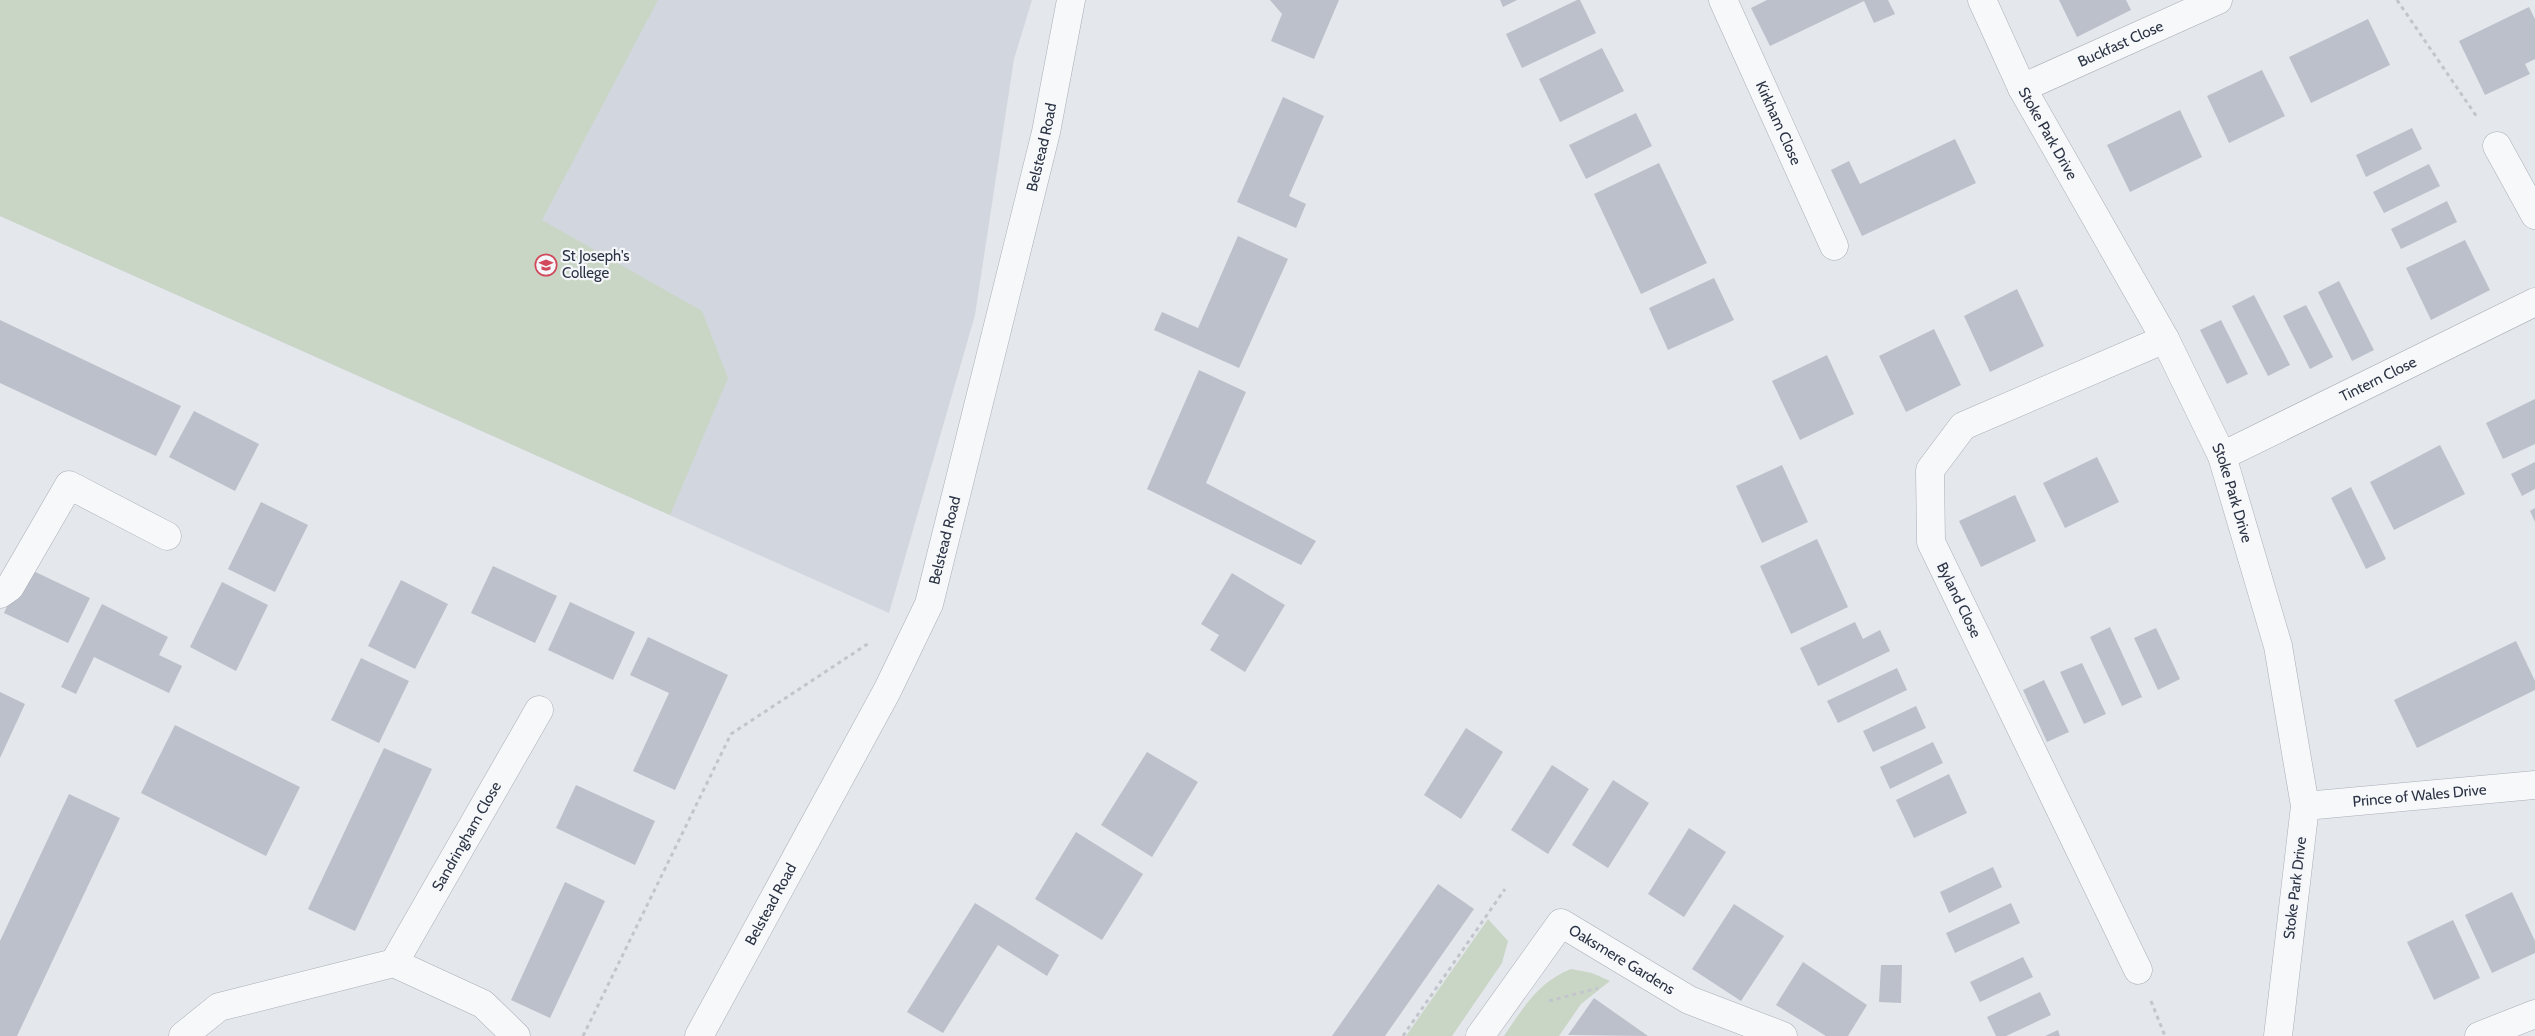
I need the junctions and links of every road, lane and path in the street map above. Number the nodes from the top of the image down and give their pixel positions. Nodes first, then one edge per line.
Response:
1 (1072, 0) edge
2 (1723, 0) edge
3 (1982, 0) edge
4 (2218, 0) edge
5 (2397, 0) edge
6 (2022, 88) junction
7 (2497, 146) joint
8 (2535, 215) edge
9 (1834, 246) dead end
10 (2535, 302) edge
11 (2165, 340) junction
12 (2222, 456) junction
13 (167, 536) dead end
14 (0, 594) edge
15 (871, 642) dead end
16 (539, 710) dead end
17 (2535, 786) edge
18 (2304, 806) junction
19 (1505, 889) dead end
20 (394, 962) junction
21 (1635, 967) junction
22 (2138, 970) dead end
23 (1540, 1004) dead end
24 (2535, 1014) edge
25 (183, 1036) edge
26 (516, 1036) edge
27 (583, 1036) edge
28 (699, 1036) edge
29 (1403, 1036) edge
30 (1480, 1036) edge
31 (1783, 1036) edge
32 (2278, 1036) edge
33 (2479, 1036) edge

1 - 28 street, Belstead Road
2 - 9 street, Kirkham Close
3 - 6 street, Stoke Park Drive
4 - 6 street, Buckfast Close
5 - 7 path
6 - 11 street, Stoke Park Drive
7 - 8 street
10 - 12 street, Tintern Close
11 - 12 street, Stoke Park Drive
11 - 22 street, Byland Close
12 - 18 street, Stoke Park Drive
13 - 14 street
15 - 27 path
16 - 20 street, Sandringham Close
17 - 18 street, Prince of Wales Drive
18 - 32 street, Stoke Park Drive
19 - 29 path
20 - 25 street
20 - 26 street
21 - 23 path
21 - 30 street, Oaksmere Gardens
21 - 31 street, Oaksmere Gardens
24 - 33 street

